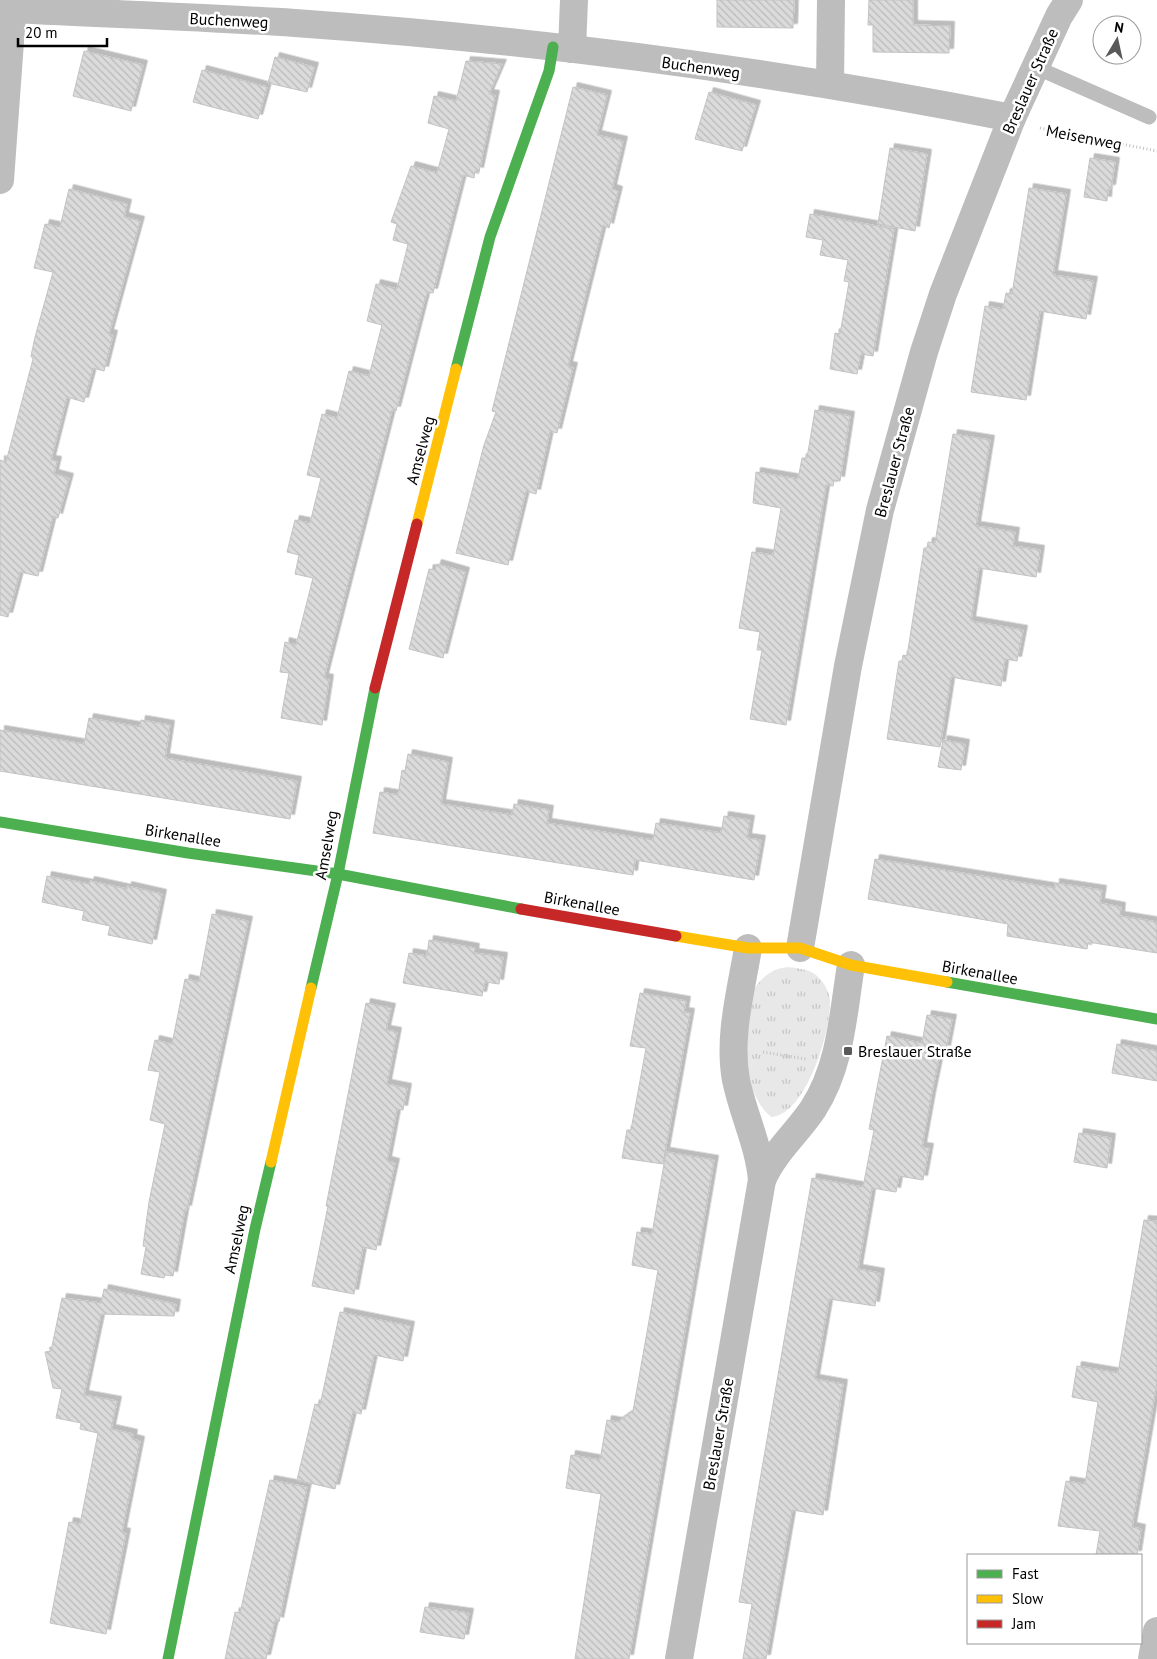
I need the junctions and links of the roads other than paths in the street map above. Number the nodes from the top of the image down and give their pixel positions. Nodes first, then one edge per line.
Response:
1 (574, 0) edge
2 (831, 0) edge
3 (1069, 0) edge
4 (12, 5) edge
5 (295, 12) edge
6 (563, 48) junction
7 (1036, 67) junction
8 (830, 84) junction
9 (1149, 117) dead end
10 (1012, 118) junction
11 (0, 180) edge
12 (0, 822) edge
13 (338, 874) junction
14 (748, 948) junction
15 (800, 948) junction
16 (851, 965) junction
17 (1157, 1019) edge
18 (762, 1180) junction
19 (1157, 1630) edge
20 (168, 1659) edge
21 (679, 1659) edge
22 (1152, 1659) edge

1 - 6 street
2 - 8 street
3 - 7 street, Breslauer Straße
4 - 5 street, Buchenweg
4 - 11 street
5 - 6 street, Buchenweg
6 - 8 street, Buchenweg
6 - 13 street, Amselweg
7 - 9 lane
7 - 10 street, Breslauer Straße
8 - 10 street, Buchenweg
10 - 15 street, Breslauer Straße
12 - 13 street, Birkenallee
13 - 14 street, Birkenallee
13 - 20 street, Amselweg
14 - 15 street, Birkenallee
14 - 18 street, Breslauer Straße
15 - 16 street, Birkenallee
16 - 17 street, Birkenallee
16 - 18 street, Breslauer Straße
18 - 21 street, Breslauer Straße
19 - 22 street

